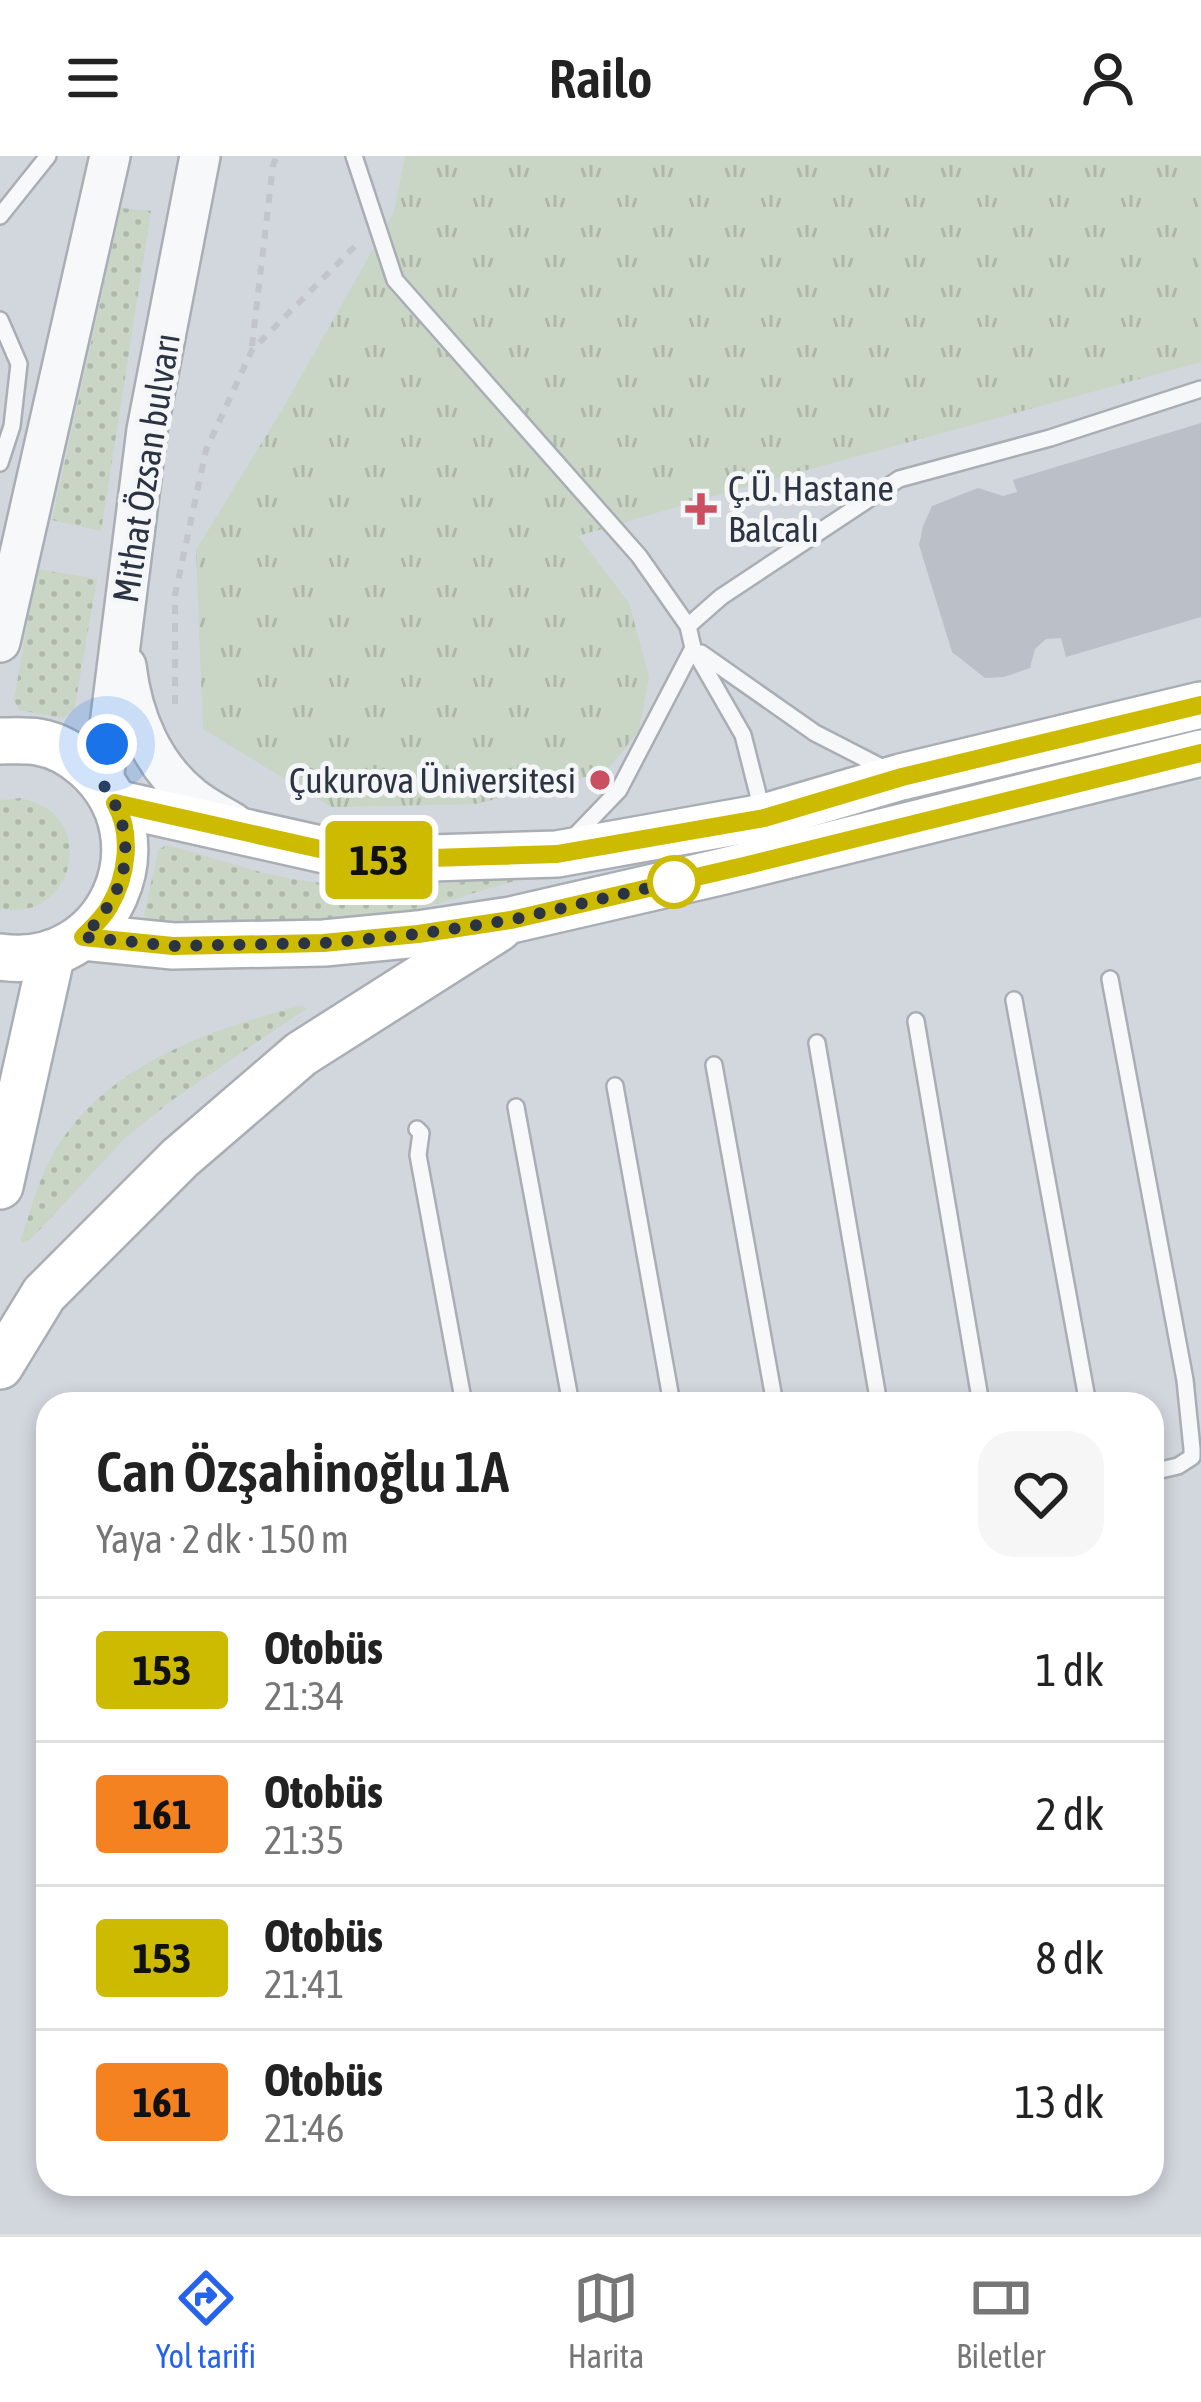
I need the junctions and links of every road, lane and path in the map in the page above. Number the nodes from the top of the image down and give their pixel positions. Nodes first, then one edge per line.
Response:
1 (48, 156) edge
2 (110, 156) edge
3 (200, 156) edge
4 (277, 156) edge
5 (354, 156) edge
6 (0, 216) edge
7 (376, 224) junction
8 (0, 320) edge
9 (252, 350) junction
10 (1201, 389) edge
11 (0, 391) edge
12 (12, 420) junction
13 (0, 460) edge
14 (2, 620) edge
15 (688, 626) junction
16 (122, 631) junction
17 (693, 648) junction
18 (1201, 705) edge
19 (175, 709) dead end
20 (0, 741) edge
21 (1201, 753) edge
22 (902, 777) junction
23 (109, 792) junction
24 (254, 836) junction
25 (768, 838) junction
26 (557, 854) junction
27 (511, 920) junction
28 (68, 945) junction
29 (0, 957) edge
30 (1111, 980) dead end
31 (1014, 1000) dead end
32 (916, 1021) dead end
33 (817, 1043) dead end
34 (713, 1065) dead end
35 (615, 1086) dead end
36 (516, 1108) dead end
37 (417, 1129) dead end
38 (0, 1186) edge
39 (0, 1366) edge
40 (462, 1392) edge
41 (569, 1392) edge
42 (670, 1392) edge
43 (773, 1392) edge
44 (877, 1392) edge
45 (979, 1392) edge
46 (1086, 1392) edge
47 (1164, 1469) edge

1 - 6 lane
2 - 14 street
3 - 16 street, Mithat Özsan bulvarı
4 - 9 path
5 - 7 lane
7 - 9 path
7 - 15 lane
8 - 12 lane
9 - 19 path
10 - 15 lane
11 - 12 lane
12 - 13 lane
15 - 17 lane
16 - 23 street, Mithat Özsan bulvarı
16 - 24 street
17 - 22 lane
17 - 25 lane
17 - 26 lane
18 - 22 main road
20 - 23 main road
21 - 25 main road
22 - 25 main road
23 - 24 main road
23 - 28 main road, Mithat Özsan bulvarı
24 - 26 main road
25 - 26 main road
25 - 27 main road
27 - 28 main road
27 - 39 main road
28 - 29 main road
28 - 38 main road, Mithat Özsan bulvarı
30 - 47 lane
31 - 46 lane
32 - 45 lane
33 - 44 lane
34 - 43 lane
35 - 42 lane
36 - 41 lane
37 - 40 lane

